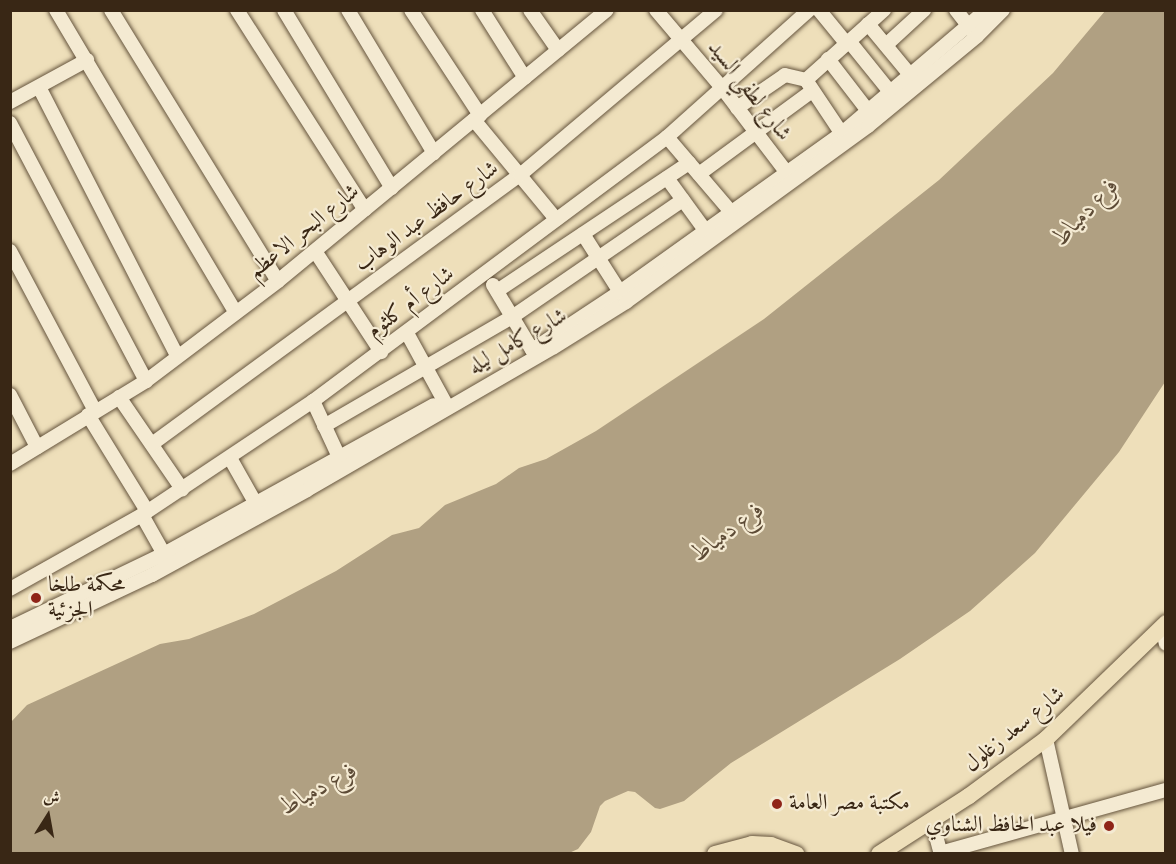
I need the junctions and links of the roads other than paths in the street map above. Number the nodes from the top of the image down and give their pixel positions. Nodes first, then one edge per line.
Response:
1 (56, 10) edge
2 (111, 10) edge
3 (237, 10) edge
4 (284, 10) edge
5 (348, 10) edge
6 (411, 10) edge
7 (482, 10) edge
8 (530, 10) edge
9 (607, 10) edge
10 (656, 10) edge
11 (716, 10) edge
12 (809, 10) edge
13 (819, 10) edge
14 (884, 10) edge
15 (924, 10) edge
16 (956, 10) edge
17 (986, 10) edge
18 (1002, 10) edge
19 (868, 24) junction
20 (973, 32) junction
21 (682, 41) junction
22 (847, 42) junction
23 (886, 45) junction
24 (558, 50) junction
25 (828, 59) junction
26 (87, 60) junction
27 (911, 76) junction
28 (525, 78) junction
29 (809, 85) junction
30 (39, 87) junction
31 (723, 89) junction
32 (891, 93) junction
33 (10, 102) edge
34 (737, 108) junction
35 (868, 111) junction
36 (477, 117) junction
37 (10, 123) edge
38 (755, 131) junction
39 (667, 137) junction
40 (845, 137) junction
41 (434, 153) junction
42 (689, 163) junction
43 (699, 174) junction
44 (520, 176) junction
45 (789, 176) junction
46 (667, 178) junction
47 (392, 188) junction
48 (683, 200) junction
49 (365, 210) junction
50 (732, 213) junction
51 (556, 219) junction
52 (583, 234) junction
53 (709, 236) junction
54 (10, 250) edge
55 (315, 252) junction
56 (598, 258) junction
57 (486, 273) junction
58 (278, 281) junction
59 (497, 291) junction
60 (623, 297) junction
61 (348, 301) junction
62 (236, 313) junction
63 (512, 317) junction
64 (406, 333) junction
65 (532, 350) junction
66 (381, 352) junction
67 (177, 356) junction
68 (425, 368) junction
69 (146, 381) junction
70 (10, 395) edge
71 (119, 397) junction
72 (313, 401) junction
73 (445, 404) junction
74 (91, 413) junction
75 (324, 426) junction
76 (152, 444) junction
77 (37, 447) junction
78 (339, 456) junction
79 (230, 458) junction
80 (10, 464) edge
81 (182, 489) junction
82 (258, 509) junction
83 (145, 513) junction
84 (164, 554) junction
85 (10, 589) edge
86 (1164, 625) edge
87 (10, 628) edge
88 (10, 642) edge
89 (1166, 644) edge
90 (1046, 739) junction
91 (1166, 790) edge
92 (1064, 818) junction
93 (932, 821) junction
94 (740, 851) edge
95 (941, 853) edge
96 (715, 854) edge
97 (796, 854) edge
98 (879, 854) edge
99 (1072, 854) edge

1 - 26 street
2 - 58 street
3 - 49 street
4 - 47 street
5 - 41 street
6 - 36 street
7 - 28 street
8 - 24 street
9 - 24 street, شارع البحر الاعظم
10 - 21 street, شارع لطفي السيد
11 - 21 street, شارع حافظ عبد الوهاب
12 - 31 street, شارع أم كلثوم
13 - 22 street
14 - 19 street
15 - 23 street
16 - 20 street
17 - 20 street, شارع كامل ليله
18 - 20 street, شارع كامل ليله
19 - 22 street
19 - 23 street
20 - 27 street, شارع كامل ليله
20 - 40 street, شارع كامل ليله
21 - 31 street, شارع لطفي السيد
21 - 44 street, شارع حافظ عبد الوهاب
22 - 25 street
22 - 32 street
23 - 27 street
24 - 28 street, شارع البحر الاعظم
25 - 29 street
25 - 35 street
26 - 30 street
26 - 62 street
27 - 32 street, شارع كامل ليله
28 - 36 street, شارع البحر الاعظم
29 - 34 street
29 - 38 street
29 - 40 street
30 - 33 street
30 - 67 street
31 - 34 street, شارع لطفي السيد
31 - 39 street, شارع أم كلثوم
32 - 35 street, شارع كامل ليله
34 - 38 street, شارع لطفي السيد
35 - 40 street, شارع كامل ليله
36 - 41 street, شارع البحر الاعظم
36 - 44 street
37 - 69 street
38 - 43 street
38 - 45 street, شارع لطفي السيد
39 - 42 street
39 - 51 street, شارع أم كلثوم
40 - 45 street, شارع كامل ليله
41 - 47 street, شارع البحر الاعظم
42 - 43 street
42 - 46 street
43 - 50 street
44 - 51 street
44 - 61 street, شارع حافظ عبد الوهاب
45 - 50 street, شارع كامل ليله
45 - 53 street, شارع كامل ليله
46 - 48 street
46 - 52 street
47 - 49 street, شارع البحر الاعظم
48 - 53 street
48 - 56 street
49 - 55 street, شارع البحر الاعظم
50 - 53 street, شارع كامل ليله
51 - 57 street, شارع أم كلثوم
52 - 56 street
52 - 59 street
53 - 60 street, شارع كامل ليله
54 - 74 street
55 - 58 street, شارع البحر الاعظم
55 - 61 street
56 - 60 street
56 - 63 street
57 - 59 street
57 - 64 street, شارع أم كلثوم
58 - 62 street, شارع البحر الاعظم
59 - 63 street
60 - 65 street, شارع كامل ليله
60 - 73 street, شارع كامل ليله
61 - 66 street
61 - 76 street, شارع حافظ عبد الوهاب
62 - 67 street, شارع البحر الاعظم
63 - 65 street
63 - 68 street
64 - 66 street, شارع أم كلثوم
64 - 68 street
65 - 73 street, شارع كامل ليله
66 - 72 street, شارع أم كلثوم
67 - 69 street, شارع البحر الاعظم
68 - 73 street
68 - 75 street
69 - 71 street, شارع البحر الاعظم
70 - 77 street
71 - 74 street, شارع البحر الاعظم
71 - 76 street
72 - 75 street
72 - 79 street, شارع أم كلثوم
73 - 78 street, شارع كامل ليله
73 - 82 street, شارع كامل ليله
74 - 77 street, شارع البحر الاعظم
74 - 83 street
75 - 78 street
76 - 81 street
77 - 80 street, شارع البحر الاعظم
78 - 82 street, شارع كامل ليله
79 - 81 street, شارع أم كلثوم
79 - 82 street
81 - 83 street, شارع أم كلثوم
82 - 84 street, شارع كامل ليله
82 - 88 street, شارع كامل ليله
83 - 84 street
83 - 85 street, شارع أم كلثوم
84 - 87 street, شارع كامل ليله
86 - 89 street
86 - 90 main road, شارع سعد زغلول
90 - 92 street
90 - 93 main road, شارع سعد زغلول
91 - 92 street
92 - 95 street
92 - 99 street
93 - 95 street
93 - 98 main road, شارع سعد زغلول
94 - 96 main road
94 - 97 main road

